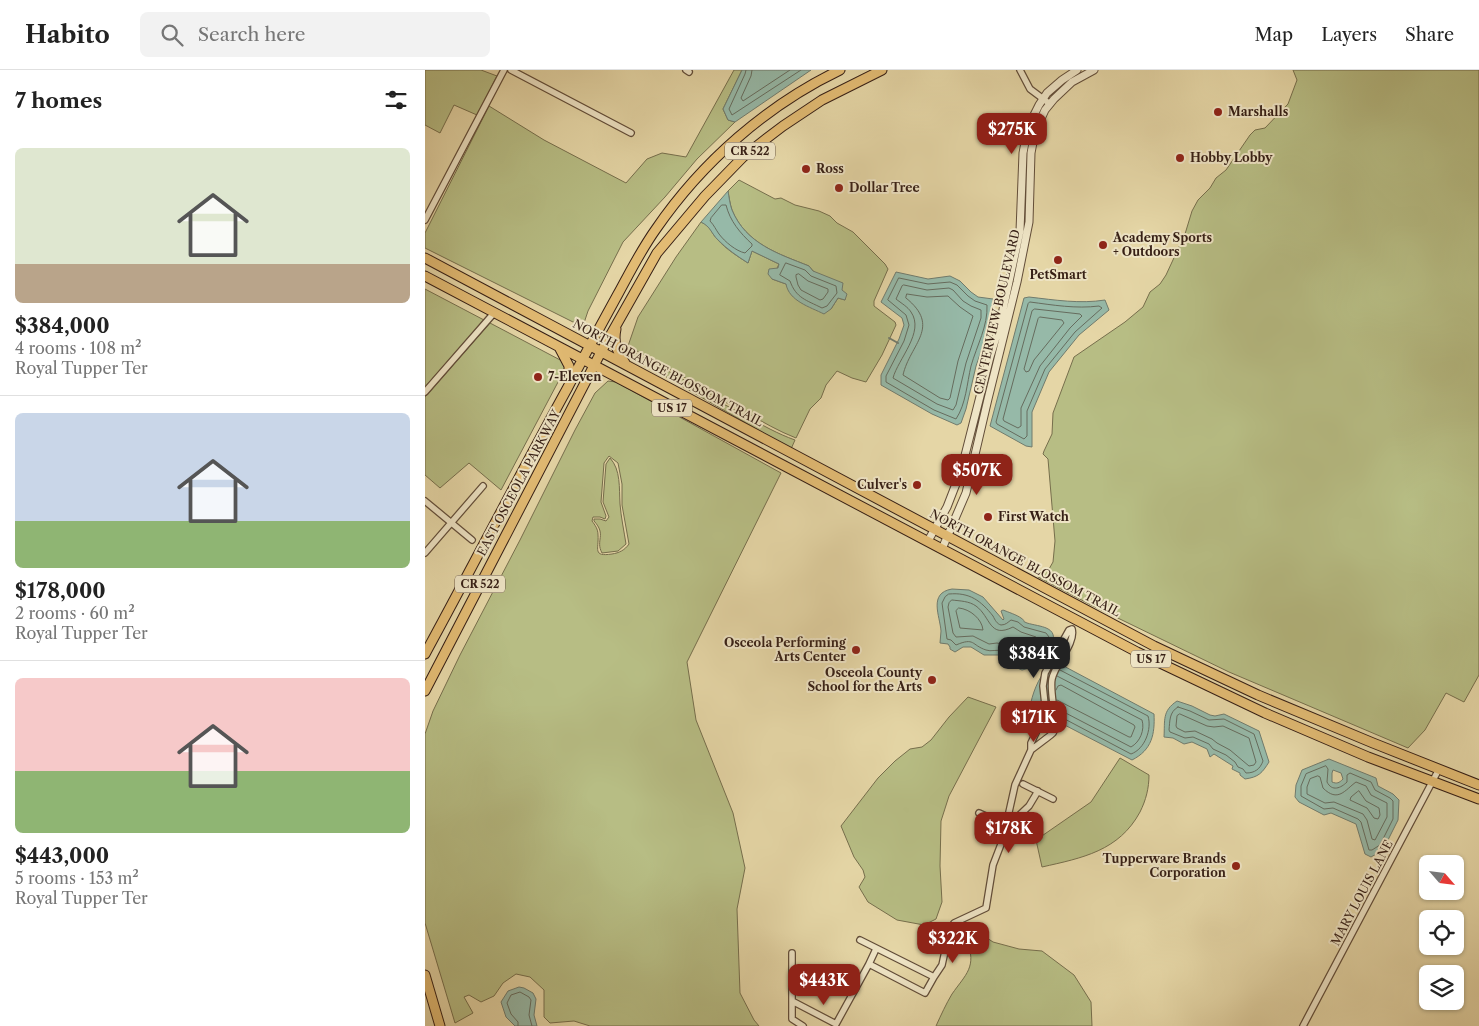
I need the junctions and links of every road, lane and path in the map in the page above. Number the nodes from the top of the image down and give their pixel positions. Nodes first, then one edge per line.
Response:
1 (504, 70) edge
2 (511, 70) edge
3 (840, 70) edge
4 (883, 70) edge
5 (1020, 70) edge
6 (1077, 70) edge
7 (1093, 70) edge
8 (1043, 99) junction
9 (1049, 104) junction
10 (631, 133) dead end
11 (425, 220) edge
12 (1025, 222) junction
13 (425, 258) edge
14 (425, 276) edge
15 (494, 313) junction
16 (618, 321) junction
17 (590, 346) junction
18 (558, 347) junction
19 (601, 352) junction
20 (582, 360) junction
21 (594, 366) junction
22 (627, 366) junction
23 (568, 387) junction
24 (425, 392) edge
25 (973, 445) junction
26 (483, 486) dead end
27 (425, 501) edge
28 (451, 522) junction
29 (934, 530) junction
30 (947, 536) junction
31 (472, 540) dead end
32 (928, 541) junction
33 (942, 549) junction
34 (425, 553) edge
35 (1105, 620) junction
36 (1081, 623) junction
37 (425, 654) edge
38 (425, 691) edge
39 (1053, 713) junction
40 (1265, 713) junction
41 (1044, 714) junction
42 (1304, 714) junction
43 (1038, 729) junction
44 (1301, 729) junction
45 (1337, 729) junction
46 (1047, 737) junction
47 (1031, 750) junction
48 (1439, 769) junction
49 (1433, 781) junction
50 (1023, 784) dead end
51 (1479, 784) edge
52 (1038, 791) junction
53 (1053, 799) dead end
54 (1479, 799) edge
55 (979, 813) dead end
56 (1008, 826) junction
57 (860, 940) dead end
58 (876, 949) junction
59 (792, 953) dead end
60 (869, 964) junction
61 (425, 975) edge
62 (934, 977) junction
63 (792, 1001) junction
64 (837, 1025) edge
65 (441, 1026) edge
66 (803, 1026) edge
67 (1303, 1026) edge

1 - 11 street
2 - 10 street
3 - 17 main road, CR 522
4 - 16 main road, CR 522
5 - 8 street
6 - 8 street, CENTERVIEW BOULEVARD
7 - 9 street, CENTERVIEW BOULEVARD
8 - 9 street
8 - 12 street, CENTERVIEW BOULEVARD
9 - 12 street, CENTERVIEW BOULEVARD
12 - 25 street, CENTERVIEW BOULEVARD
13 - 17 main road, NORTH ORANGE BLOSSOM TRAIL / US 17
14 - 15 main road, US 17
15 - 18 main road, US 17
15 - 24 street
16 - 19 main road, CR 522
16 - 22 main road
17 - 19 main road, NORTH ORANGE BLOSSOM TRAIL / US 17
17 - 20 main road, CR 522
18 - 20 main road, US 17
18 - 23 main road
19 - 21 main road, CR 522
19 - 22 main road, NORTH ORANGE BLOSSOM TRAIL / US 17
20 - 21 main road, US 17
20 - 23 main road, EAST OSCEOLA PARKWAY / CR 522
21 - 32 main road, US 17
21 - 38 main road, EAST OSCEOLA PARKWAY / CR 522
22 - 29 main road, NORTH ORANGE BLOSSOM TRAIL / US 17
23 - 37 main road, EAST OSCEOLA PARKWAY / CR 522
25 - 29 street, CENTERVIEW BOULEVARD
25 - 30 street, CENTERVIEW BOULEVARD
26 - 28 street
27 - 28 street
28 - 31 street
28 - 34 street
29 - 30 main road, NORTH ORANGE BLOSSOM TRAIL / US 17
29 - 32 street, CENTERVIEW BOULEVARD
30 - 33 street, CENTERVIEW BOULEVARD
30 - 35 main road, NORTH ORANGE BLOSSOM TRAIL / US 17
32 - 33 main road, US 17
33 - 36 main road, US 17
35 - 36 main road
35 - 42 main road, NORTH ORANGE BLOSSOM TRAIL / US 17
36 - 40 main road, US 17
39 - 41 street
39 - 41 street
39 - 46 street
40 - 42 main road
40 - 44 main road, US 17
41 - 43 street
42 - 45 main road, NORTH ORANGE BLOSSOM TRAIL / US 17
43 - 46 street
43 - 47 street
44 - 45 main road
44 - 49 main road, US 17
45 - 48 main road, NORTH ORANGE BLOSSOM TRAIL / US 17
46 - 47 street
47 - 56 street
48 - 49 street, MARY LOUIS LANE
48 - 51 main road, US 17
49 - 54 main road, US 17
49 - 67 street, MARY LOUIS LANE
50 - 52 street
52 - 53 street
52 - 56 street
55 - 56 street
56 - 62 street
57 - 58 street
58 - 60 street
58 - 62 street
59 - 63 street
60 - 62 street
60 - 64 street
61 - 65 main road
63 - 64 street
63 - 66 street

